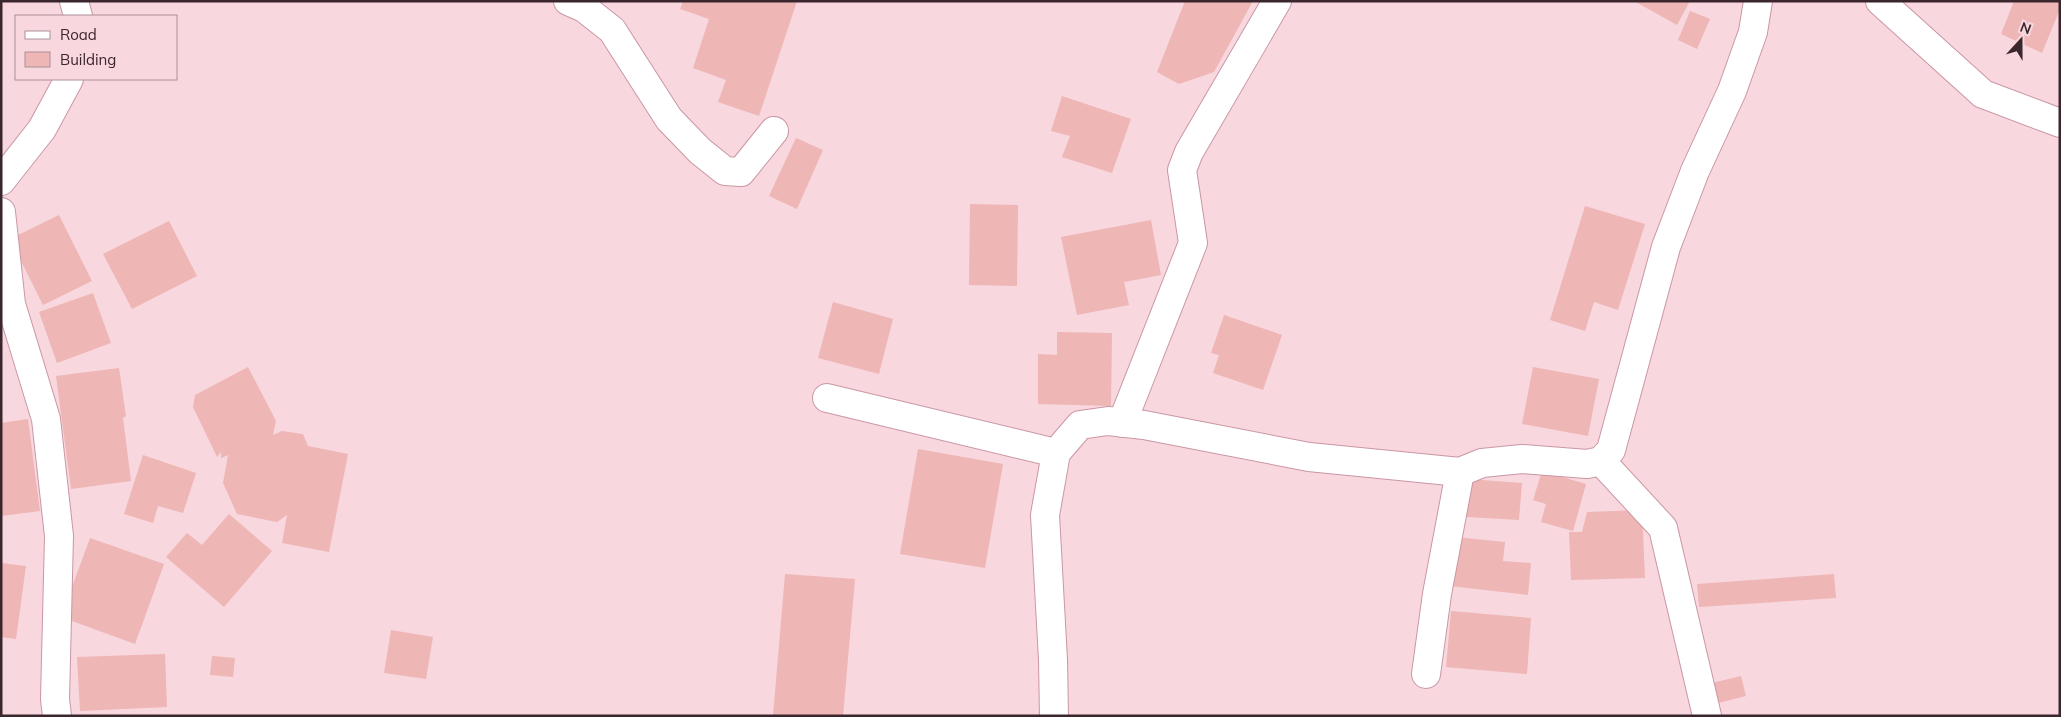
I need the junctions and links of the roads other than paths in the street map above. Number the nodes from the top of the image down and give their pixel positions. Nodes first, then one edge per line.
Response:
1 (74, 1) edge
2 (568, 1) edge
3 (1277, 1) edge
4 (1758, 1) edge
5 (1880, 1) edge
6 (78, 15) edge
7 (68, 80) edge
8 (2060, 123) edge
9 (774, 131) dead end
10 (1, 182) edge
11 (1, 212) edge
12 (827, 398) dead end
13 (1122, 423) junction
14 (1056, 453) junction
15 (1601, 461) junction
16 (1460, 472) junction
17 (1426, 674) dead end
18 (57, 716) edge
19 (1054, 716) edge
20 (1707, 716) edge

1 - 6 street
2 - 9 street
3 - 13 street
4 - 15 street
5 - 8 street
7 - 10 street
11 - 18 street
12 - 14 street
13 - 14 street
13 - 16 street
14 - 19 street
15 - 16 street
15 - 20 street
16 - 17 street

